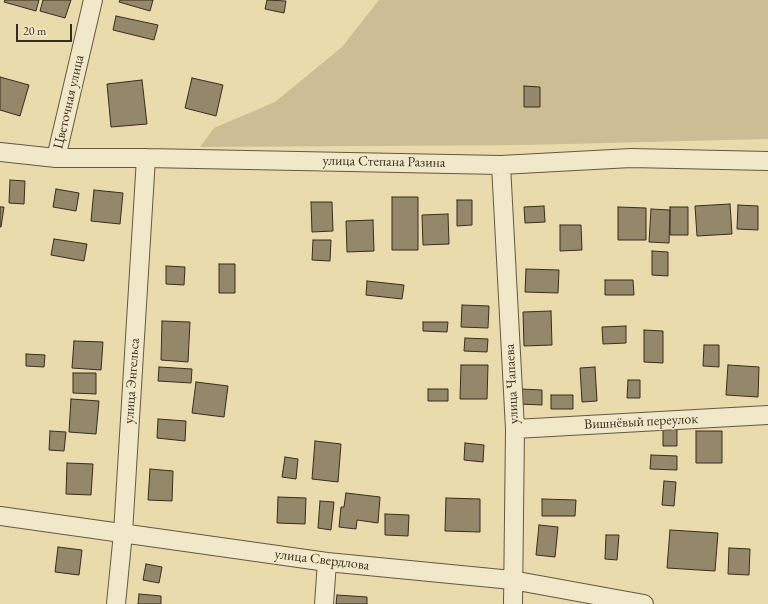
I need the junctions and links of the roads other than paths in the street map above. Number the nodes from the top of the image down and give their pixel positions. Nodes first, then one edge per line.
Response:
1 (93, 0) edge
2 (0, 152) edge
3 (56, 158) junction
4 (146, 158) junction
5 (768, 161) edge
6 (501, 165) junction
7 (768, 415) edge
8 (515, 429) junction
9 (0, 516) edge
10 (123, 533) junction
11 (326, 562) junction
12 (512, 580) junction
13 (116, 604) edge
14 (324, 604) edge
15 (513, 604) edge
16 (644, 604) edge

1 - 3 street, Цветочная улица
2 - 3 street, улица Степана Разина
3 - 4 street, улица Степана Разина
4 - 6 street, улица Степана Разина
4 - 10 street, улица Энгельса
5 - 6 street, улица Степана Разина
6 - 8 street, улица Чапаева
7 - 8 street, Вишнёвый переулок
8 - 12 street, улица Чапаева
9 - 10 street, улица Свердлова
10 - 11 street, улица Свердлова
10 - 13 street, улица Энгельса
11 - 12 street, улица Свердлова
11 - 14 street
12 - 15 street, улица Чапаева
12 - 16 street, улица Свердлова

